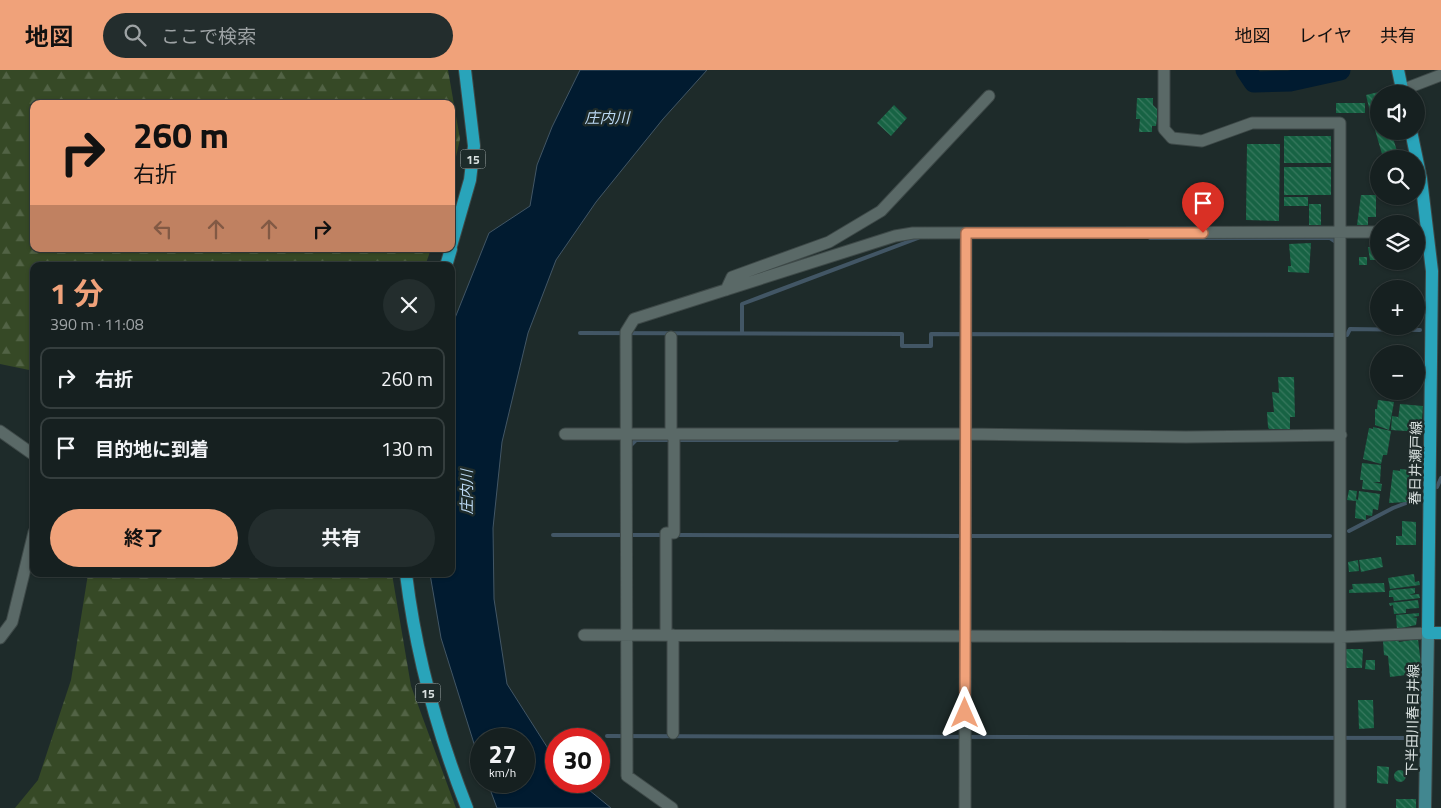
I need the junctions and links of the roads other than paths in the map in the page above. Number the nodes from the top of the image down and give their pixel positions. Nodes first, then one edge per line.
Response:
1 (465, 70) edge
2 (1164, 70) edge
3 (1441, 75) edge
4 (1418, 85) edge
5 (989, 96) dead end
6 (1413, 140) edge
7 (1422, 215) edge
8 (1370, 232) edge
9 (966, 233) junction
10 (1341, 233) junction
11 (455, 234) edge
12 (1425, 243) edge
13 (726, 290) junction
14 (671, 337) dead end
15 (0, 431) edge
16 (565, 434) dead end
17 (965, 434) junction
18 (626, 435) junction
19 (672, 435) junction
20 (1341, 435) junction
21 (30, 452) edge
22 (30, 548) edge
23 (407, 577) edge
24 (1428, 633) junction
25 (1441, 633) edge
26 (584, 635) dead end
27 (626, 635) junction
28 (670, 635) junction
29 (965, 636) junction
30 (1341, 637) junction
31 (0, 638) edge
32 (673, 733) dead end
33 (467, 808) edge
34 (672, 808) edge
35 (965, 808) edge
36 (1340, 808) edge
37 (1425, 808) edge

1 - 11 main road, 15
2 - 10 street
3 - 4 street
5 - 13 street
6 - 7 main road, 春日井瀬戸線
8 - 10 street
9 - 10 street
9 - 13 street
9 - 17 street
10 - 20 street
12 - 24 main road, 春日井瀬戸線
13 - 18 street
14 - 19 street
15 - 21 street
16 - 18 street
17 - 19 street
17 - 20 street
17 - 29 street
18 - 19 street
18 - 27 street
19 - 28 street
20 - 30 street
22 - 31 street
23 - 33 main road, 15
24 - 25 main road
24 - 30 street
24 - 37 main road, 下半田川春日井線
26 - 27 street
27 - 28 street
27 - 34 street
28 - 29 street
28 - 32 street
29 - 30 street
29 - 35 street
30 - 36 street

